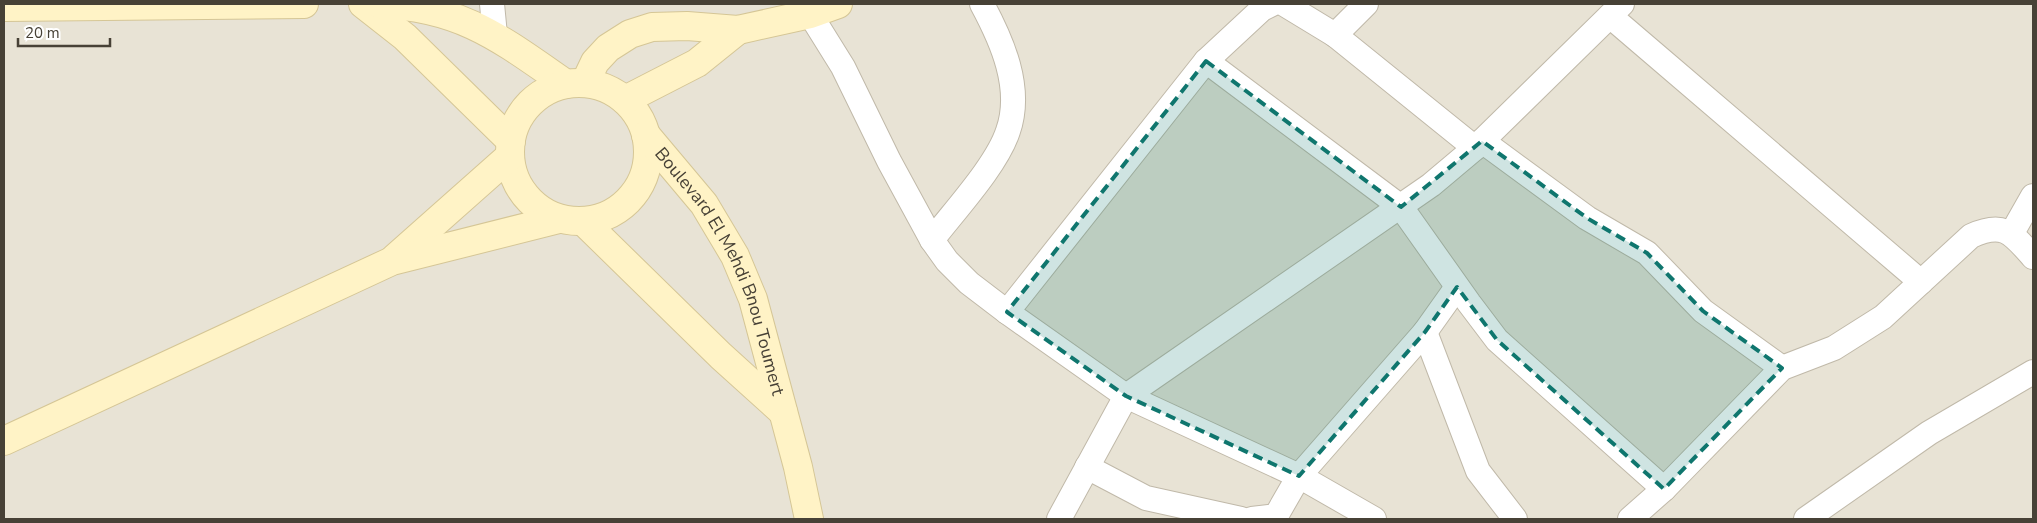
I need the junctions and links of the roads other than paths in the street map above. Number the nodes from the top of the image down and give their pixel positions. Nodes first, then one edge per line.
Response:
1 (304, 4) edge
2 (363, 4) edge
3 (379, 4) edge
4 (492, 4) edge
5 (838, 4) edge
6 (982, 4) edge
7 (1366, 4) edge
8 (75, 5) edge
9 (1269, 5) edge
10 (4, 7) edge
11 (1616, 10) edge
12 (810, 14) junction
13 (738, 30) junction
14 (495, 35) junction
15 (1335, 35) junction
16 (1206, 61) junction
17 (576, 83) junction
18 (625, 100) junction
19 (646, 135) junction
20 (1479, 144) junction
21 (510, 148) junction
22 (2033, 196) edge
23 (1401, 207) junction
24 (571, 220) junction
25 (2012, 233) junction
26 (932, 240) junction
27 (2033, 257) edge
28 (392, 261) junction
29 (1921, 282) junction
30 (1457, 287) junction
31 (1007, 312) junction
32 (1425, 332) junction
33 (1782, 368) junction
34 (2033, 372) edge
35 (1126, 396) junction
36 (783, 412) junction
37 (4, 440) edge
38 (1087, 466) junction
39 (1299, 476) junction
40 (1664, 489) junction
41 (809, 519) edge
42 (1059, 519) edge
43 (1242, 519) edge
44 (1252, 519) edge
45 (1374, 519) edge
46 (1515, 519) edge
47 (1630, 519) edge
48 (1806, 519) edge

1 - 8 main road
2 - 21 main road
3 - 14 main road, Boulevard El Mehdi Bnou Toumert
4 - 14 street
5 - 12 main road
6 - 26 street
7 - 15 street
8 - 10 main road
9 - 15 street
9 - 16 street
11 - 20 street
11 - 29 street
12 - 13 main road
12 - 26 street
13 - 17 main road
13 - 18 main road
14 - 17 main road, Boulevard El Mehdi Bnou Toumert
15 - 20 street
16 - 23 street
16 - 31 street
17 - 18 main road, Boulevard El Mehdi Bnou Toumert
17 - 21 main road
18 - 19 main road, Boulevard El Mehdi Bnou Toumert
19 - 24 main road, Boulevard El Mehdi Bnou Toumert
19 - 36 main road, Boulevard El Mehdi Bnou Toumert
20 - 23 street
20 - 33 street
21 - 24 main road, Boulevard El Mehdi Bnou Toumert
21 - 28 main road
22 - 25 street
23 - 30 street
23 - 35 street
24 - 28 main road
24 - 36 main road, Boulevard El Mehdi Bnou Toumert
25 - 27 street
25 - 29 street
26 - 31 street
28 - 37 main road
29 - 33 street
30 - 32 street
30 - 40 street
31 - 35 street
32 - 39 street
32 - 46 street
33 - 40 street
34 - 48 street
35 - 38 street
35 - 39 street
36 - 41 main road, Boulevard El Mehdi Bnou Toumert
38 - 42 street
38 - 43 street
39 - 44 street
39 - 45 street
40 - 47 street

